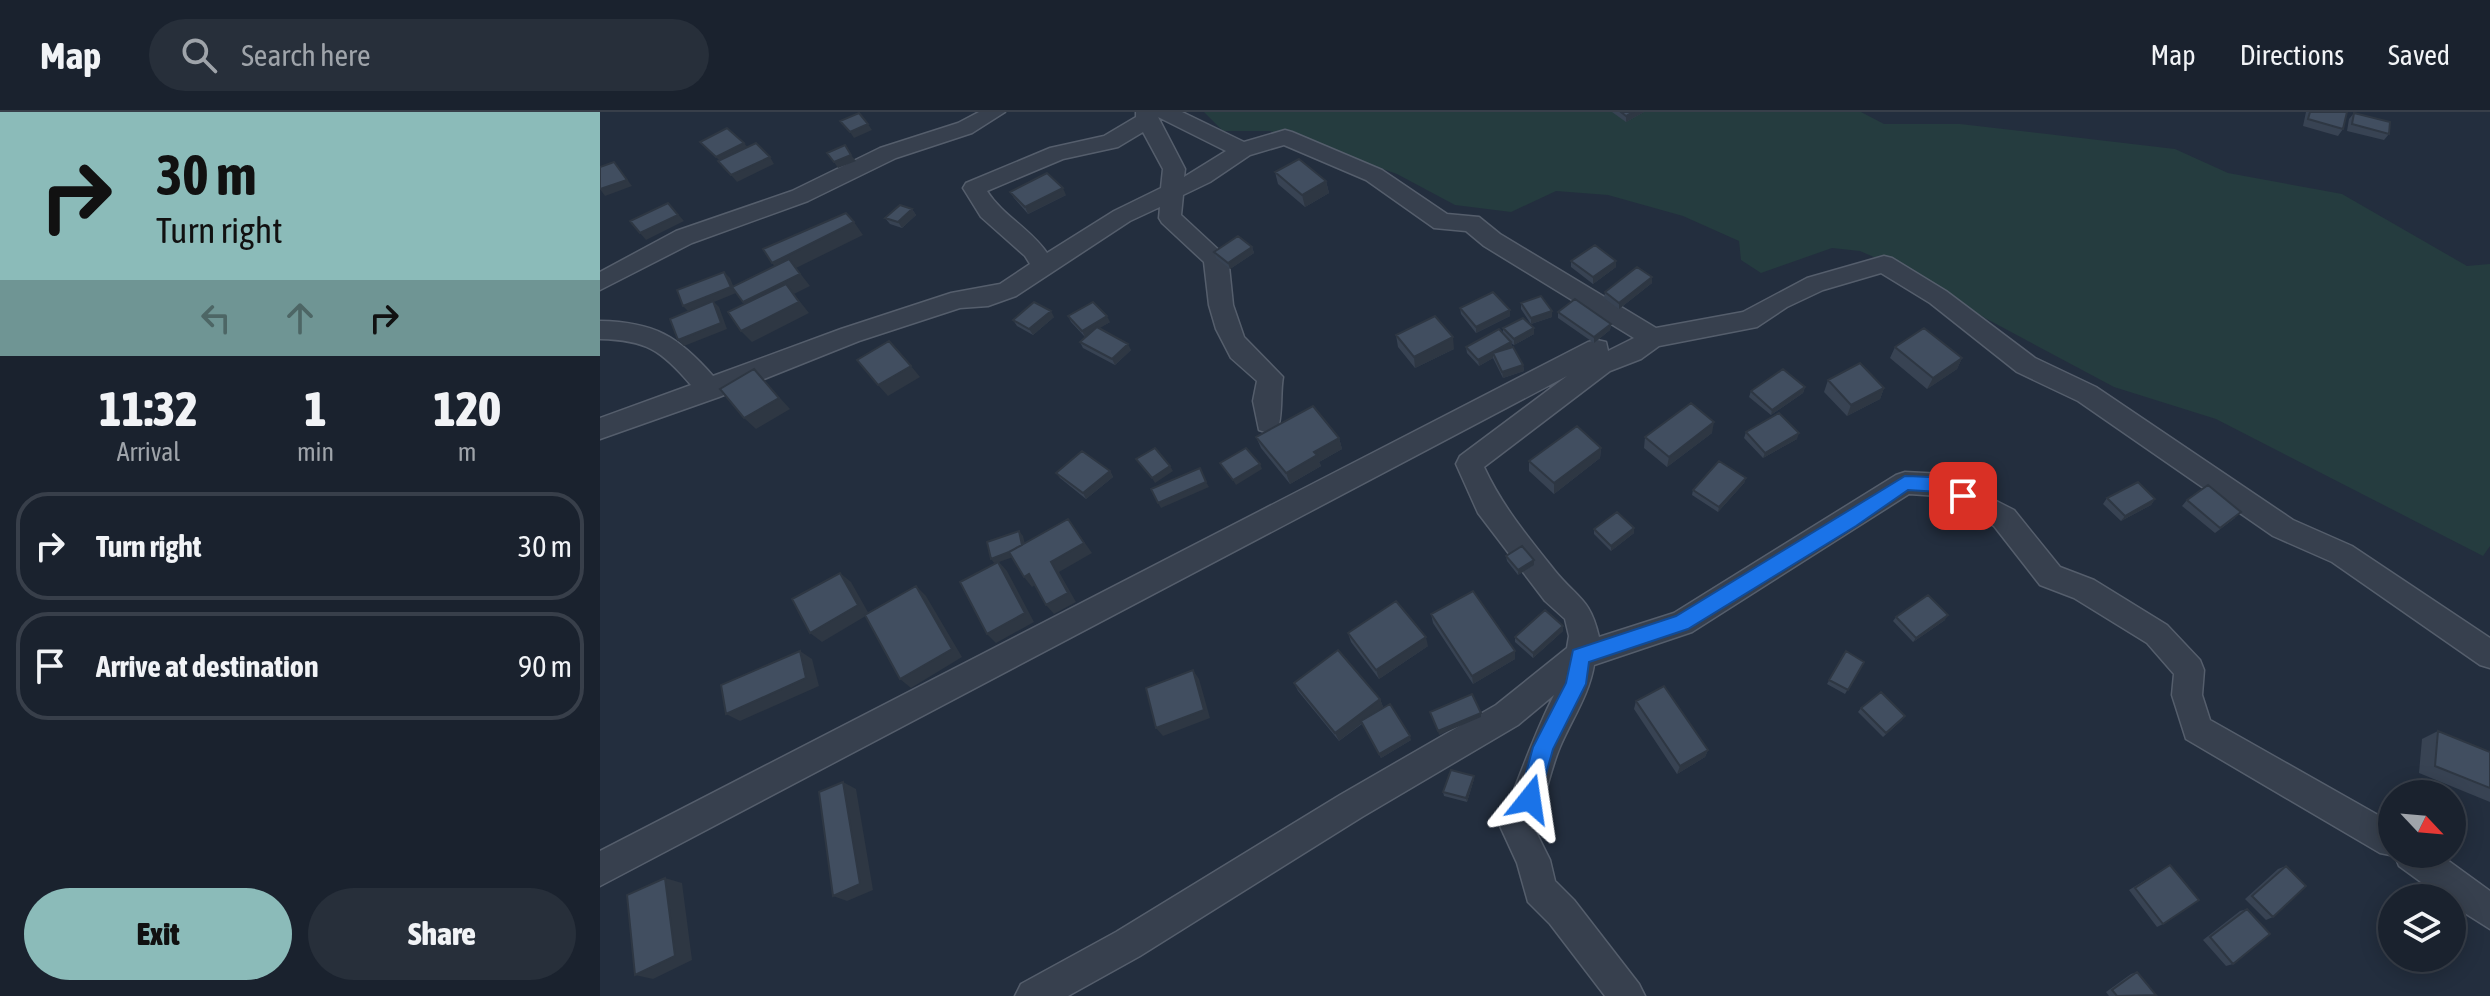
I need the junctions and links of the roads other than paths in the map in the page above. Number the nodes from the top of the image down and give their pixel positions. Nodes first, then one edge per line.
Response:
1 (995, 112) edge
2 (1153, 115) edge
3 (1242, 150) junction
4 (1174, 191) junction
5 (1044, 267) junction
6 (600, 282) edge
7 (600, 330) edge
8 (1645, 333) junction
9 (710, 390) junction
10 (1268, 423) dead end
11 (600, 429) edge
12 (2490, 655) edge
13 (1580, 656) junction
14 (2378, 833) edge
15 (2430, 868) edge
16 (600, 869) edge
17 (2490, 912) edge
18 (1033, 996) edge
19 (1627, 996) edge

1 - 6 street
2 - 3 street
2 - 4 street
2 - 5 street
3 - 4 street
3 - 8 street
4 - 5 street
4 - 10 street
5 - 9 street
7 - 9 street
8 - 12 street
8 - 13 street
8 - 16 street
9 - 11 street
13 - 14 street
13 - 18 street
13 - 19 street
15 - 17 street

